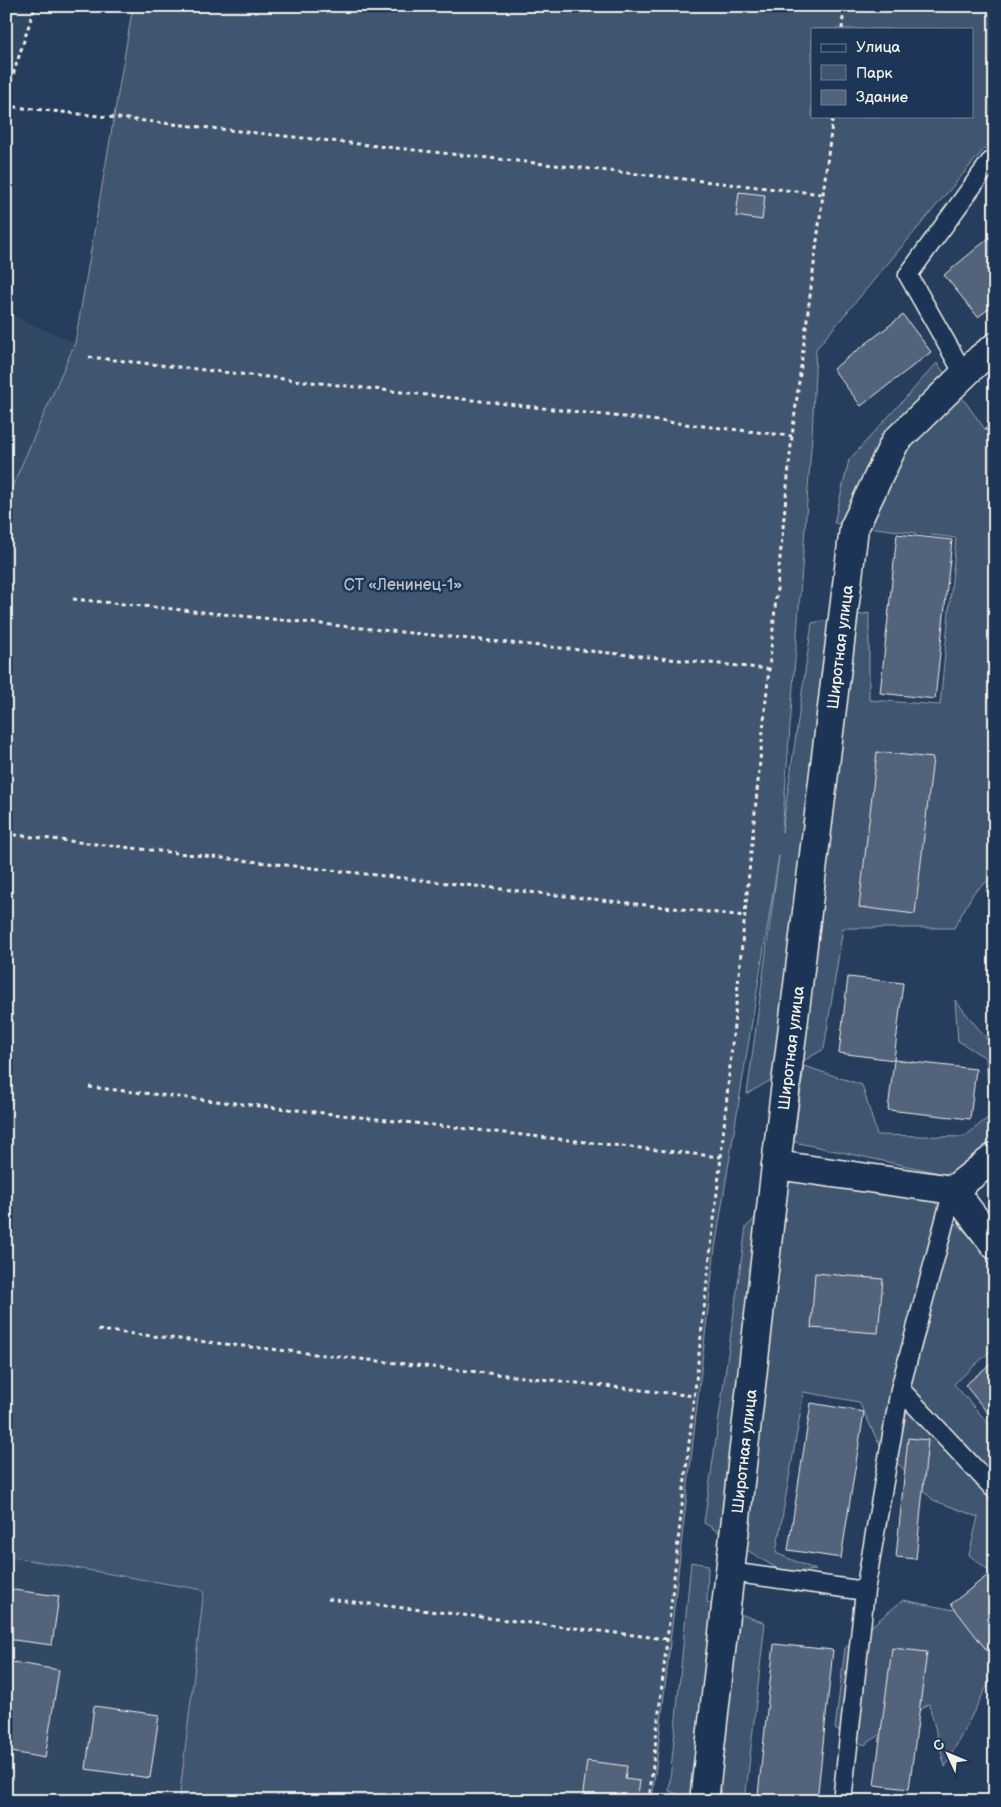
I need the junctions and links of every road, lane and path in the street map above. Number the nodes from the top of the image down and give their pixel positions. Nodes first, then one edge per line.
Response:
1 (35, 6) edge
2 (844, 6) edge
3 (842, 28) edge
4 (6, 97) edge
5 (6, 106) edge
6 (833, 118) edge
7 (995, 158) edge
8 (824, 194) junction
9 (995, 347) edge
10 (89, 357) dead end
11 (964, 374) junction
12 (792, 436) junction
13 (73, 599) dead end
14 (770, 669) junction
15 (6, 834) edge
16 (746, 916) junction
17 (88, 1087) dead end
18 (722, 1157) junction
19 (995, 1157) edge
20 (776, 1165) junction
21 (953, 1190) junction
22 (995, 1245) edge
23 (98, 1330) dead end
24 (900, 1389) junction
25 (695, 1396) junction
26 (995, 1490) edge
27 (730, 1572) junction
28 (865, 1591) junction
29 (328, 1600) dead end
30 (667, 1639) junction
31 (649, 1801) edge
32 (704, 1801) edge
33 (842, 1801) edge

1 - 4 path
2 - 3 path
5 - 8 path
6 - 8 path
7 - 11 lane
8 - 12 path
9 - 11 street, Широтная улица
10 - 12 path
11 - 20 street, Широтная улица
12 - 14 path
13 - 14 path
14 - 16 path
15 - 16 path
16 - 18 path
17 - 18 path
18 - 25 path
19 - 21 street
20 - 21 street
20 - 27 street, Широтная улица
21 - 22 street
21 - 24 lane
23 - 25 path
24 - 26 lane
24 - 28 lane
25 - 30 path
27 - 28 lane
27 - 32 street, Широтная улица
28 - 33 lane
29 - 30 path
30 - 31 path

